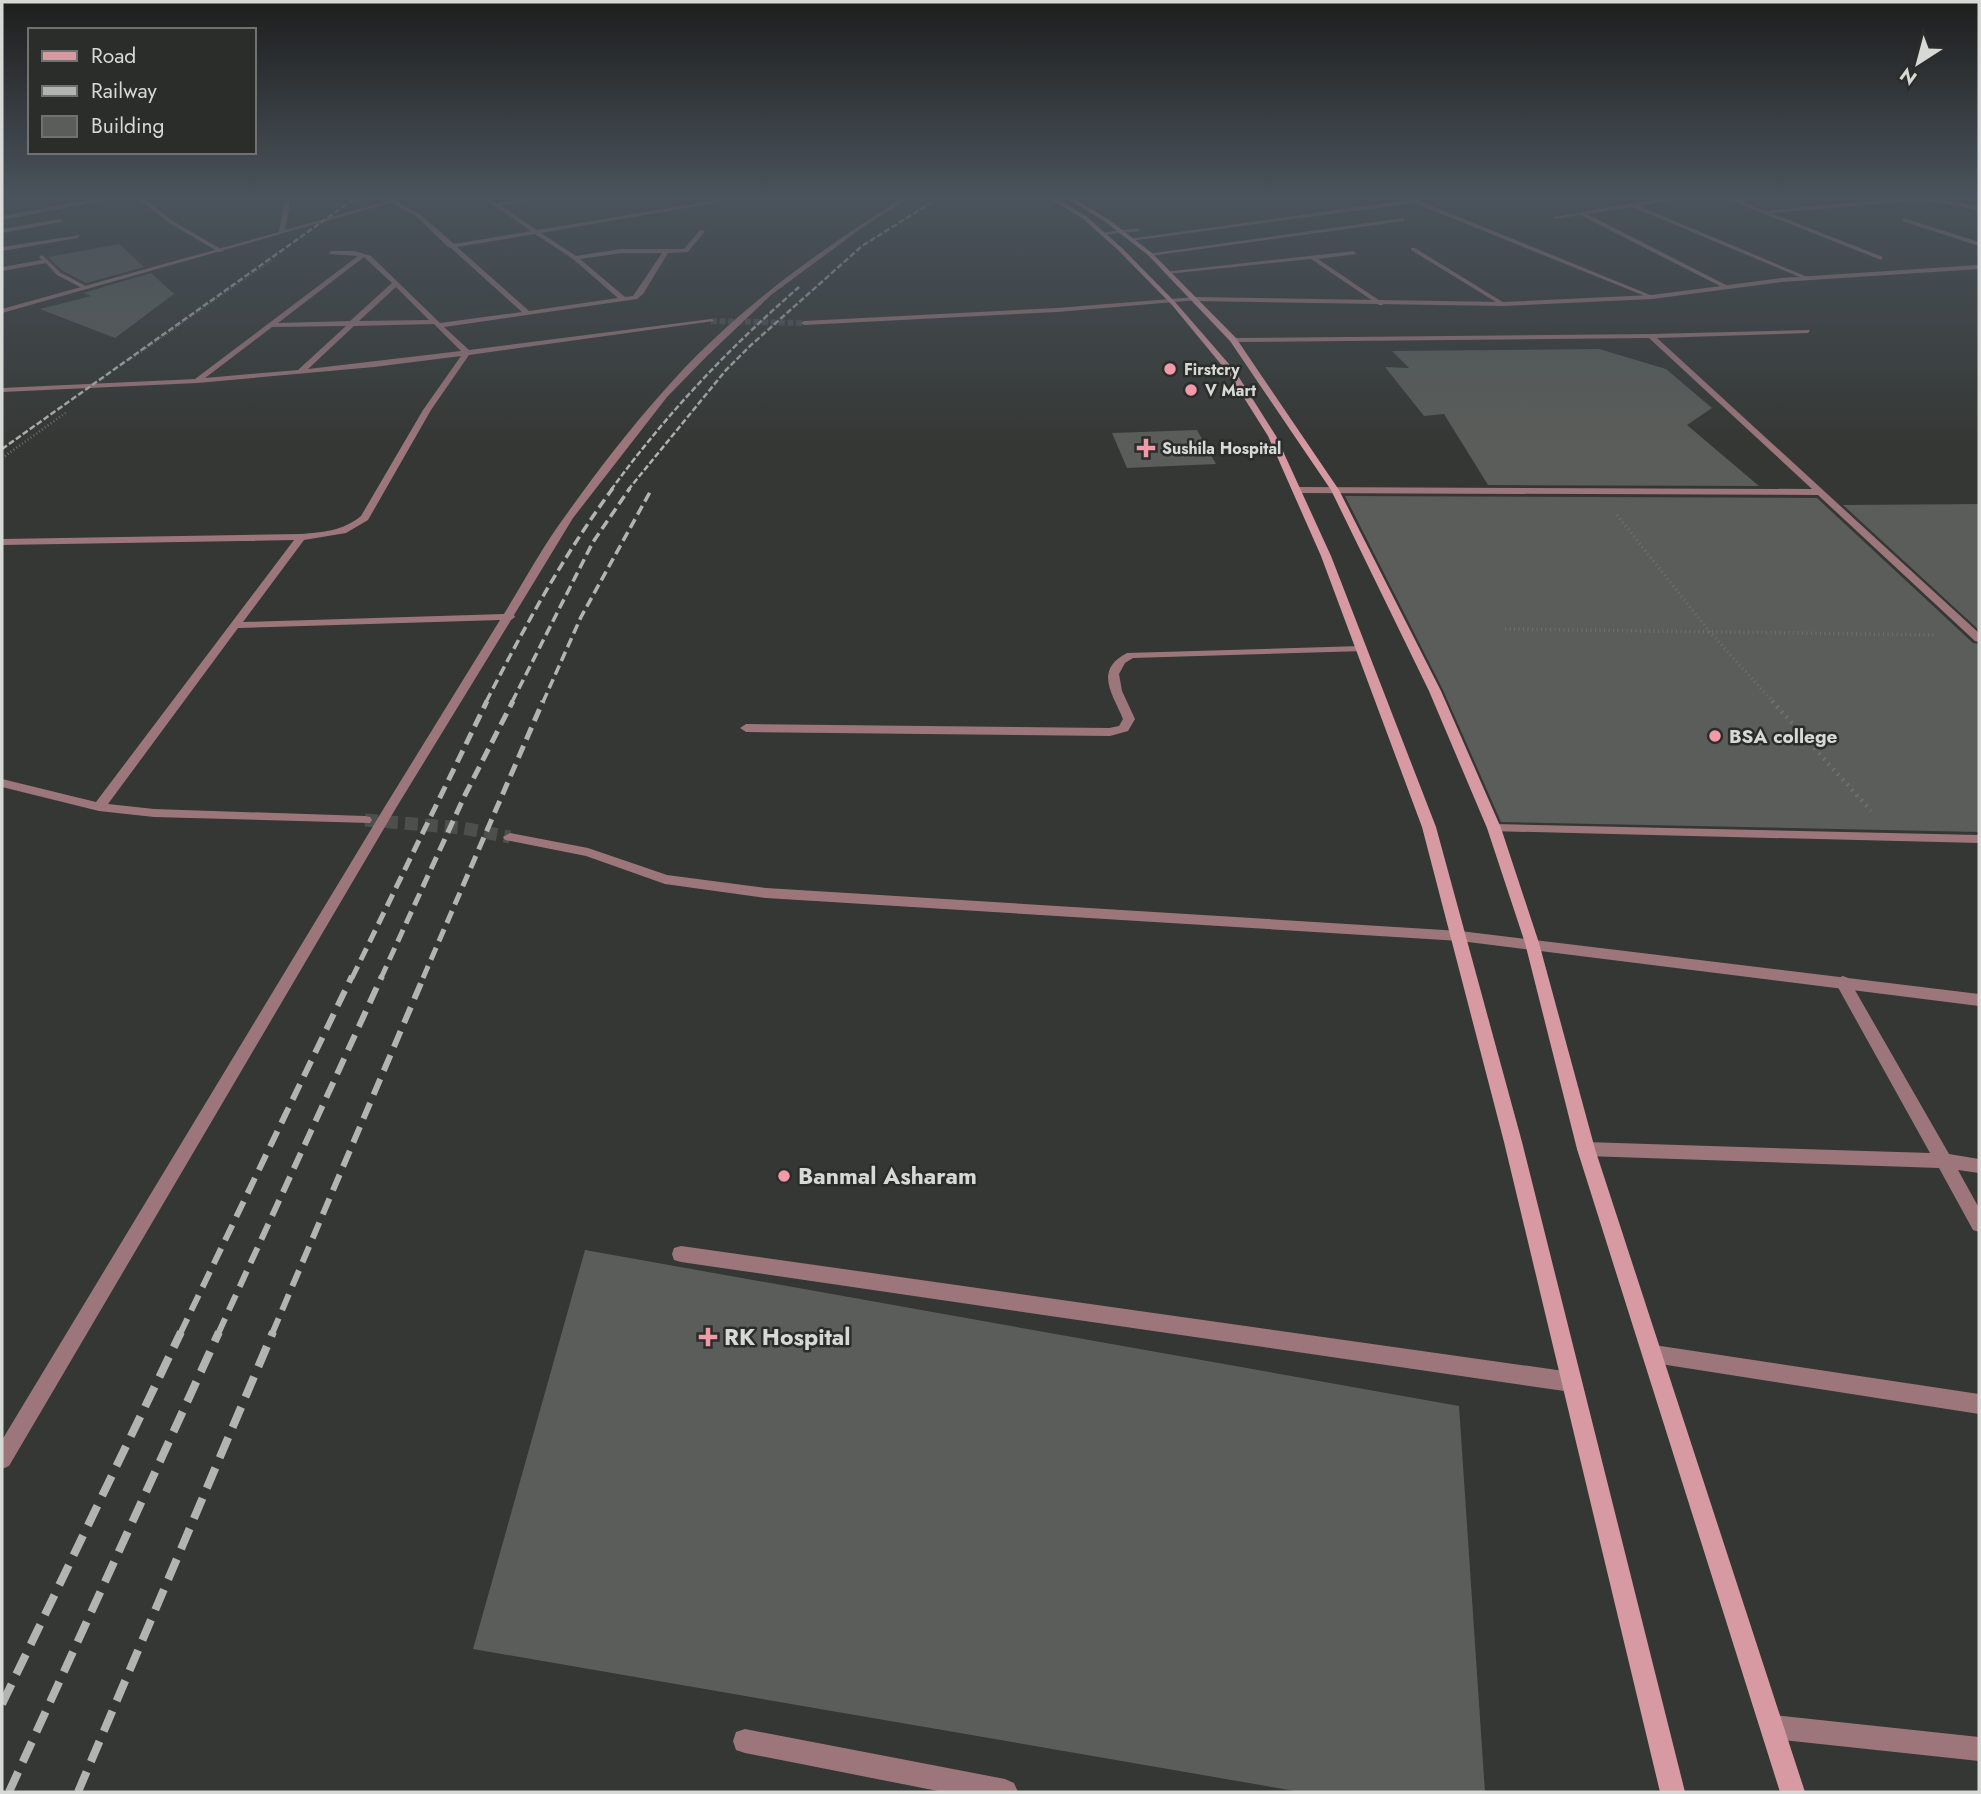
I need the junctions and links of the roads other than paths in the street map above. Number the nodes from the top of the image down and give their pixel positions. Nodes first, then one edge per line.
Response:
1 (72, 281) edge
2 (113, 281) edge
3 (329, 281) edge
4 (490, 281) edge
5 (602, 281) edge
6 (648, 281) edge
7 (788, 281) edge
8 (1151, 281) edge
9 (1176, 281) edge
10 (1347, 281) edge
11 (1465, 281) edge
12 (1612, 281) edge
13 (1714, 281) edge
14 (1791, 281) edge
15 (397, 282) joint
16 (1726, 287) junction
17 (86, 288) junction
18 (1652, 297) junction
19 (1196, 299) junction
20 (624, 300) junction
21 (1172, 302) junction
22 (1381, 304) junction
23 (1503, 304) junction
24 (2, 311) edge
25 (528, 313) junction
26 (711, 321) tunnel mouth
27 (804, 323) tunnel mouth
28 (352, 324) junction
29 (438, 324) junction
30 (270, 325) junction
31 (1808, 331) dead end
32 (1651, 336) junction
33 (1234, 340) junction
34 (467, 353) junction
35 (300, 372) junction
36 (197, 381) junction
37 (2, 390) edge
38 (1296, 490) junction
39 (1335, 490) junction
40 (1818, 492) junction
41 (301, 537) junction
42 (2, 542) edge
43 (510, 617) junction
44 (236, 625) junction
45 (1978, 637) edge
46 (1361, 649) junction
47 (746, 728) dead end
48 (2, 783) edge
49 (99, 807) junction
50 (365, 820) tunnel mouth
51 (1494, 828) junction
52 (510, 836) tunnel mouth
53 (1979, 839) edge
54 (1460, 936) junction
55 (1532, 943) junction
56 (1843, 982) junction
57 (1979, 1000) edge
58 (1587, 1149) junction
59 (1945, 1161) junction
60 (1979, 1166) edge
61 (1979, 1224) edge
62 (681, 1254) dead end
63 (1654, 1354) junction
64 (1571, 1382) junction
65 (1979, 1404) edge
66 (2, 1459) edge
67 (1773, 1727) junction
68 (745, 1741) dead end
69 (1979, 1749) edge
70 (1005, 1792) edge
71 (1673, 1792) edge
72 (1793, 1792) edge

1 - 17 street
2 - 17 street
3 - 30 street
4 - 25 street
5 - 20 street
6 - 20 street
7 - 43 street
8 - 21 main road
9 - 19 main road
10 - 22 street
11 - 23 street
12 - 18 street
13 - 16 street
14 - 16 street
15 - 28 street
15 - 29 street
16 - 18 street
17 - 24 street
18 - 23 street
19 - 21 street
19 - 22 street
19 - 33 main road
20 - 25 street
21 - 27 street
21 - 38 main road
22 - 23 street
25 - 29 street
26 - 34 street
28 - 29 street
28 - 30 street
28 - 35 street
29 - 34 street
30 - 36 street
31 - 32 street
32 - 33 street
32 - 40 street
33 - 39 main road
34 - 35 street
34 - 41 street
35 - 36 street
36 - 37 street
38 - 39 street
38 - 46 main road
39 - 40 street
39 - 51 main road
40 - 45 street
41 - 42 street
41 - 44 street
43 - 44 street
43 - 66 street
44 - 49 street
46 - 47 street
46 - 54 main road
48 - 49 street
49 - 50 street
51 - 53 street
51 - 55 main road
52 - 54 street
54 - 55 street
54 - 64 main road
55 - 56 street
55 - 58 main road
56 - 57 street
56 - 59 street
58 - 59 street
58 - 63 main road
59 - 60 street
59 - 61 street
62 - 64 street
63 - 65 street
63 - 67 main road
64 - 71 main road
67 - 69 street
67 - 72 main road
68 - 70 street

